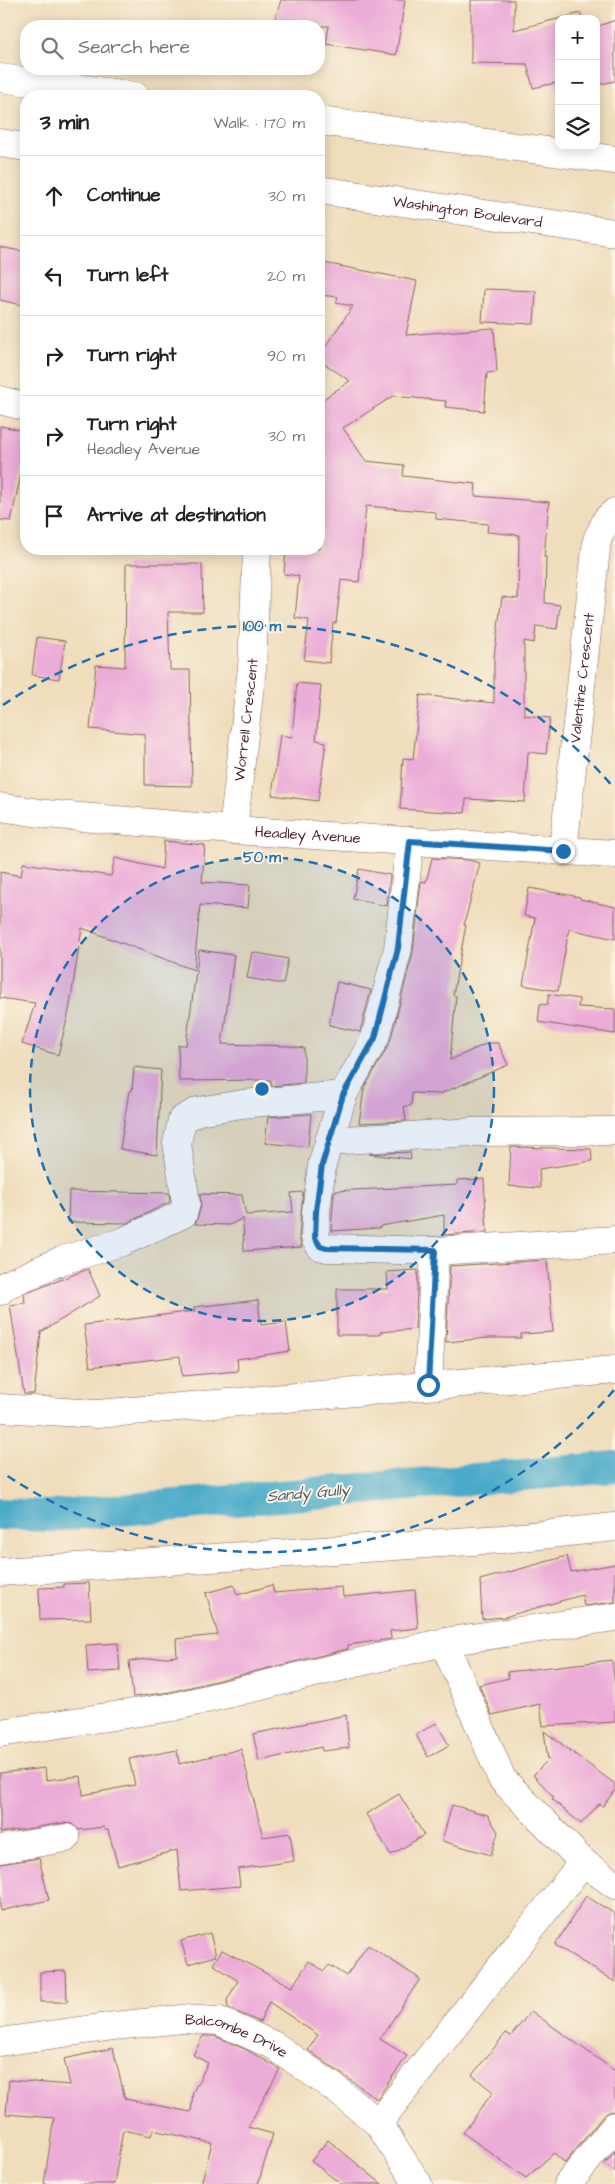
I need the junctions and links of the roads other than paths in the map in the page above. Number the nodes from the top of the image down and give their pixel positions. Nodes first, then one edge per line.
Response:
1 (0, 78) edge
2 (90, 90) edge
3 (325, 122) edge
4 (0, 143) edge
5 (20, 146) edge
6 (615, 160) edge
7 (325, 191) edge
8 (615, 233) edge
9 (0, 400) edge
10 (20, 405) edge
11 (615, 512) edge
12 (257, 555) edge
13 (0, 807) edge
14 (233, 830) junction
15 (410, 841) junction
16 (563, 851) junction
17 (615, 854) edge
18 (343, 1095) junction
19 (615, 1131) edge
20 (329, 1141) junction
21 (615, 1240) edge
22 (435, 1250) junction
23 (0, 1290) edge
24 (615, 1370) edge
25 (428, 1385) junction
26 (0, 1408) edge
27 (615, 1527) edge
28 (0, 1572) edge
29 (615, 1617) edge
30 (444, 1642) junction
31 (0, 1733) edge
32 (66, 1838) dead end
33 (0, 1850) edge
34 (583, 1862) junction
35 (615, 1885) edge
36 (0, 2042) edge
37 (378, 2123) junction
38 (615, 2126) edge
39 (418, 2184) edge
40 (568, 2184) edge

1 - 2 main road
3 - 6 main road
4 - 5 main road
7 - 8 main road, Washington Boulevard
9 - 10 main road
11 - 16 main road, Valentine Crescent
12 - 14 main road, Worrell Crescent
13 - 14 main road, Headley Avenue
14 - 15 main road, Headley Avenue
15 - 16 main road, Headley Avenue
15 - 18 main road
16 - 17 main road, Headley Avenue
18 - 20 main road
18 - 23 main road
19 - 20 main road
20 - 22 main road
21 - 22 main road
22 - 25 main road
24 - 25 main road
25 - 26 main road
27 - 28 main road
29 - 30 main road
30 - 31 main road
30 - 34 main road
32 - 33 main road
34 - 35 main road
34 - 37 main road
36 - 37 main road, Balcombe Drive
37 - 39 main road, Balcombe Drive
38 - 40 main road

